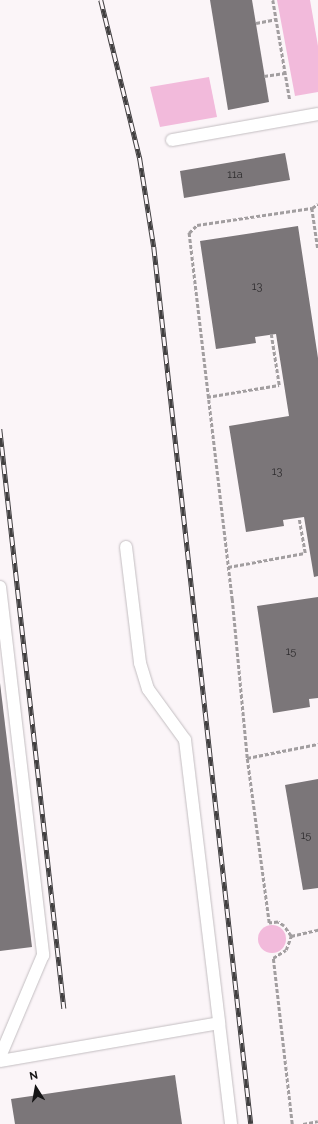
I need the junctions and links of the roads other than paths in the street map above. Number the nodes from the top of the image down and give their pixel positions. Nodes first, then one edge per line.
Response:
1 (318, 114) edge
2 (172, 140) dead end
3 (126, 547) dead end
4 (0, 587) edge
5 (219, 1023) junction
6 (0, 1057) edge
7 (0, 1061) edge
8 (231, 1124) edge

1 - 2 lane
3 - 5 lane
4 - 6 lane
5 - 7 lane
5 - 8 lane

